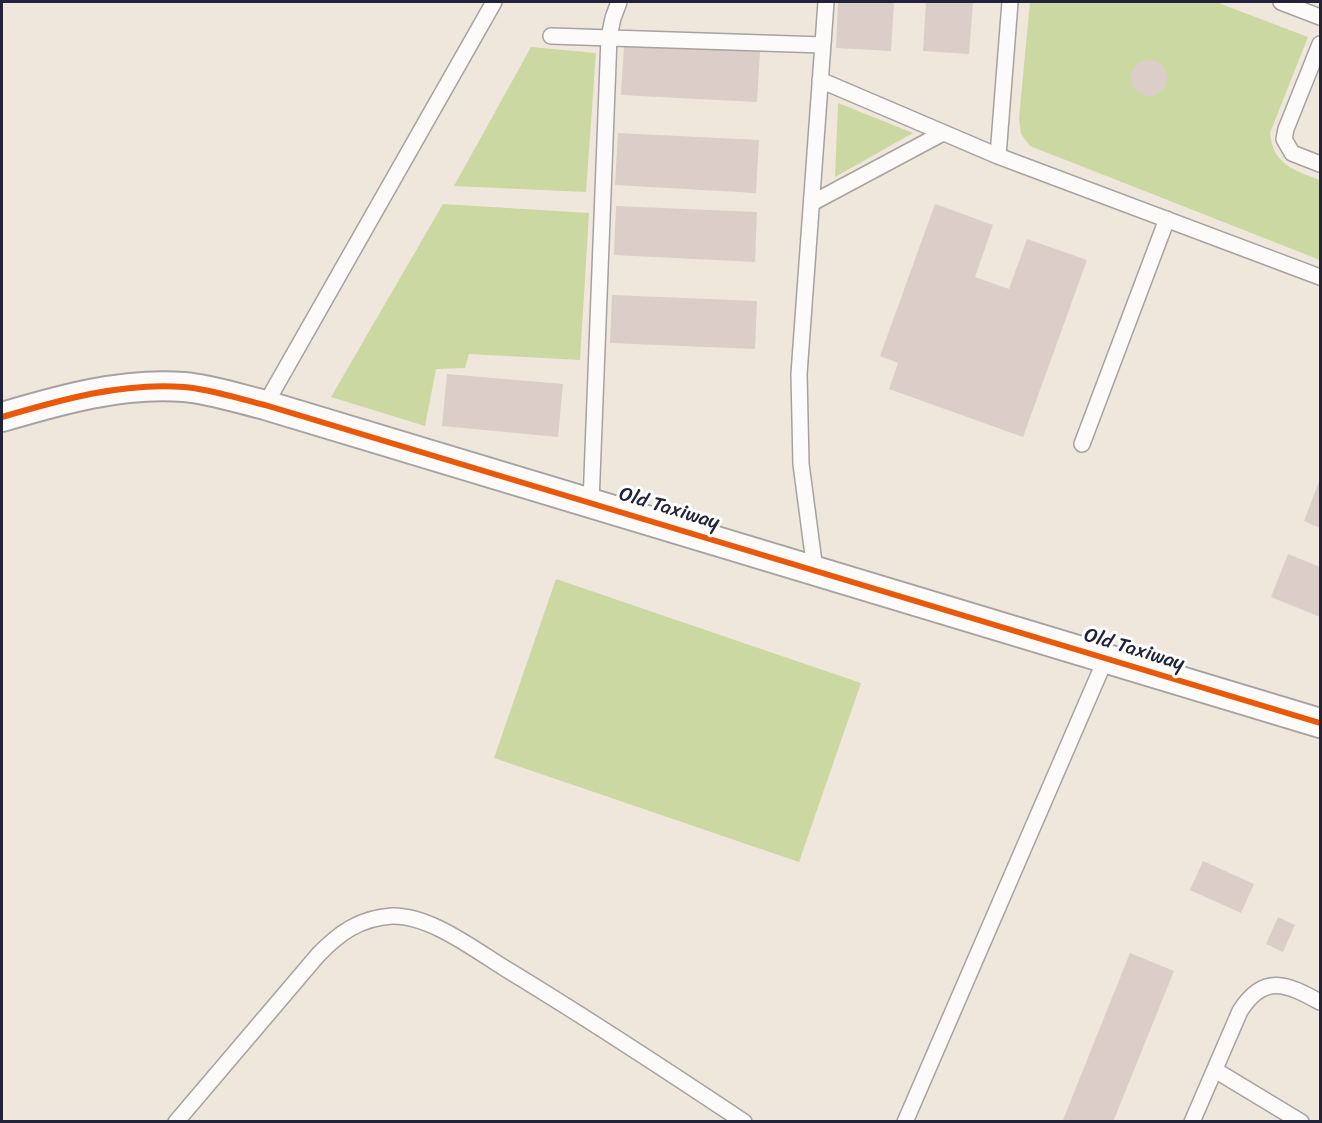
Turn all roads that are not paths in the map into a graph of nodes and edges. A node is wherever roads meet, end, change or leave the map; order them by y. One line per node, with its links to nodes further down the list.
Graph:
1 (494, 2): 18 (lane)
2 (619, 2): 8 (lane)
3 (826, 2): 10 (lane)
4 (1010, 2): 13 (lane)
5 (1281, 2): 6 (lane)
6 (1320, 16)
7 (551, 36): 8 (lane)
8 (609, 37): 10 (lane); 21 (lane)
9 (1320, 44): 14 (lane)
10 (823, 45): 11 (lane)
11 (820, 80): 12 (lane); 15 (lane)
12 (944, 133): 13 (lane); 15 (lane)
13 (998, 156): 16 (lane)
14 (1320, 164)
15 (812, 203): 22 (lane)
16 (1167, 219): 17 (lane); 20 (lane)
17 (1320, 277)
18 (265, 405): 19 (street, Old Taxiway); 21 (street, Old Taxiway)
19 (2, 417)
20 (1082, 444)
21 (591, 502): 22 (street, Old Taxiway)
22 (815, 570): 23 (street, Old Taxiway)
23 (1106, 658): 24 (street, Old Taxiway); 29 (lane)
24 (1320, 723)
25 (1320, 1002): 26 (lane)
26 (1215, 1070): 30 (lane); 31 (lane)
27 (176, 1122): 28 (lane)
28 (744, 1122)
29 (905, 1122)
30 (1192, 1122)
31 (1301, 1122)

